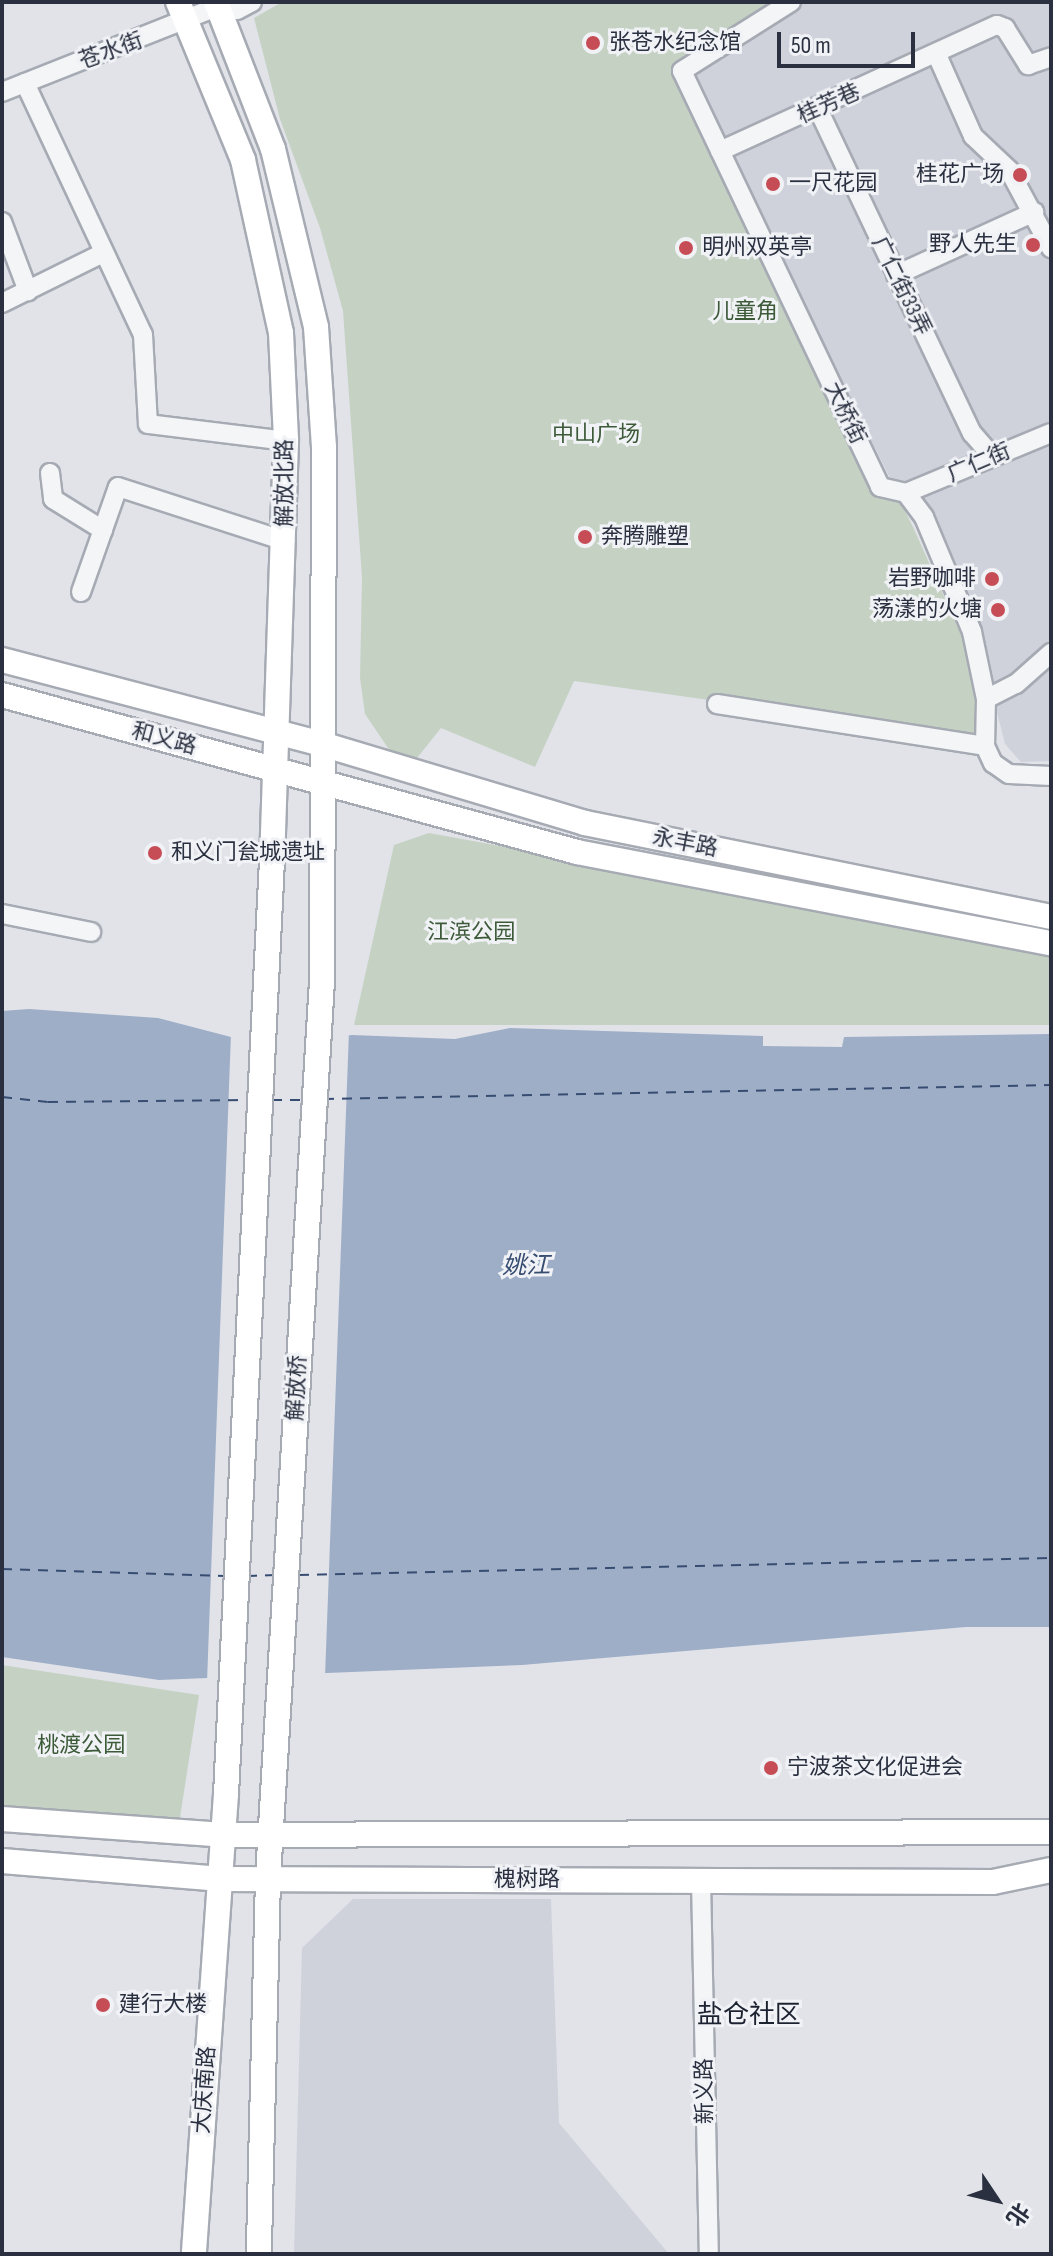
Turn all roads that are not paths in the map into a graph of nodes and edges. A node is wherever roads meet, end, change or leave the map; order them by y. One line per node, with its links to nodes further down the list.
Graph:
1 (252, 2): 3 (street, 苍水街)
2 (791, 2): 10 (street, 大桥街)
3 (221, 4): 4 (street, 苍水街); 32 (main road, 解放北路)
4 (183, 12): 7 (street, 苍水街); 19 (main road, 解放北路)
5 (937, 55): 6 (street, 桂芳巷); 9 (street, 桂芳巷); 11 (street)
6 (1051, 57)
7 (25, 83): 8 (street, 苍水街); 14 (street)
8 (2, 92)
9 (818, 109): 10 (street, 桂芳巷); 15 (street, 广仁街33弄)
10 (720, 151): 22 (street, 大桥街)
11 (1034, 212): 13 (street); 15 (street)
12 (2, 222): 16 (street)
13 (1051, 248)
14 (101, 254): 16 (street); 19 (street)
15 (896, 275): 20 (street, 广仁街33弄)
16 (28, 291): 17 (street)
17 (2, 303)
18 (1051, 433): 20 (street, 广仁街)
19 (286, 441): 24 (main road, 解放北路)
20 (993, 457): 22 (street, 广仁街)
21 (50, 473): 23 (street)
22 (906, 493): 29 (street, 大桥街)
23 (103, 530): 24 (street); 25 (street)
24 (285, 541): 31 (main road, 解放北路)
25 (81, 592)
26 (1051, 653): 29 (street)
27 (2, 660): 31 (main road, 和义路)
28 (2, 695): 34 (main road, 和义路)
29 (986, 699): 33 (street, 大桥街)
30 (717, 704): 33 (street)
31 (277, 732): 32 (main road, 和义路); 34 (main road, 解放北路)
32 (325, 745): 36 (main road, 解放北路); 38 (main road, 永丰路)
33 (985, 746): 35 (street)
34 (276, 771): 36 (main road, 和义路); 42 (main road, 解放北路)
35 (1051, 776)
36 (325, 785): 40 (main road, 永丰路); 41 (main road, 解放北路)
37 (2, 914): 39 (street)
38 (1051, 917)
39 (91, 932)
40 (1051, 943)
41 (322, 981): 45 (main road, 解放桥)
42 (226, 1792): 46 (main road, 大庆南路)
43 (2, 1819): 46 (main road, 槐树路)
44 (1051, 1832): 45 (main road, 槐树路)
45 (270, 1834): 46 (main road, 槐树路); 49 (main road, 解放桥)
46 (223, 1835): 50 (main road, 大庆南路)
47 (2, 1861): 50 (main road, 槐树路)
48 (1051, 1870): 51 (main road, 槐树路)
49 (268, 1878): 50 (main road, 槐树路); 51 (main road, 槐树路); 53 (main road)
50 (221, 1879): 52 (main road, 大庆南路)
51 (701, 1880): 54 (street, 新义路)
52 (194, 2254)
53 (259, 2254)
54 (709, 2254)

